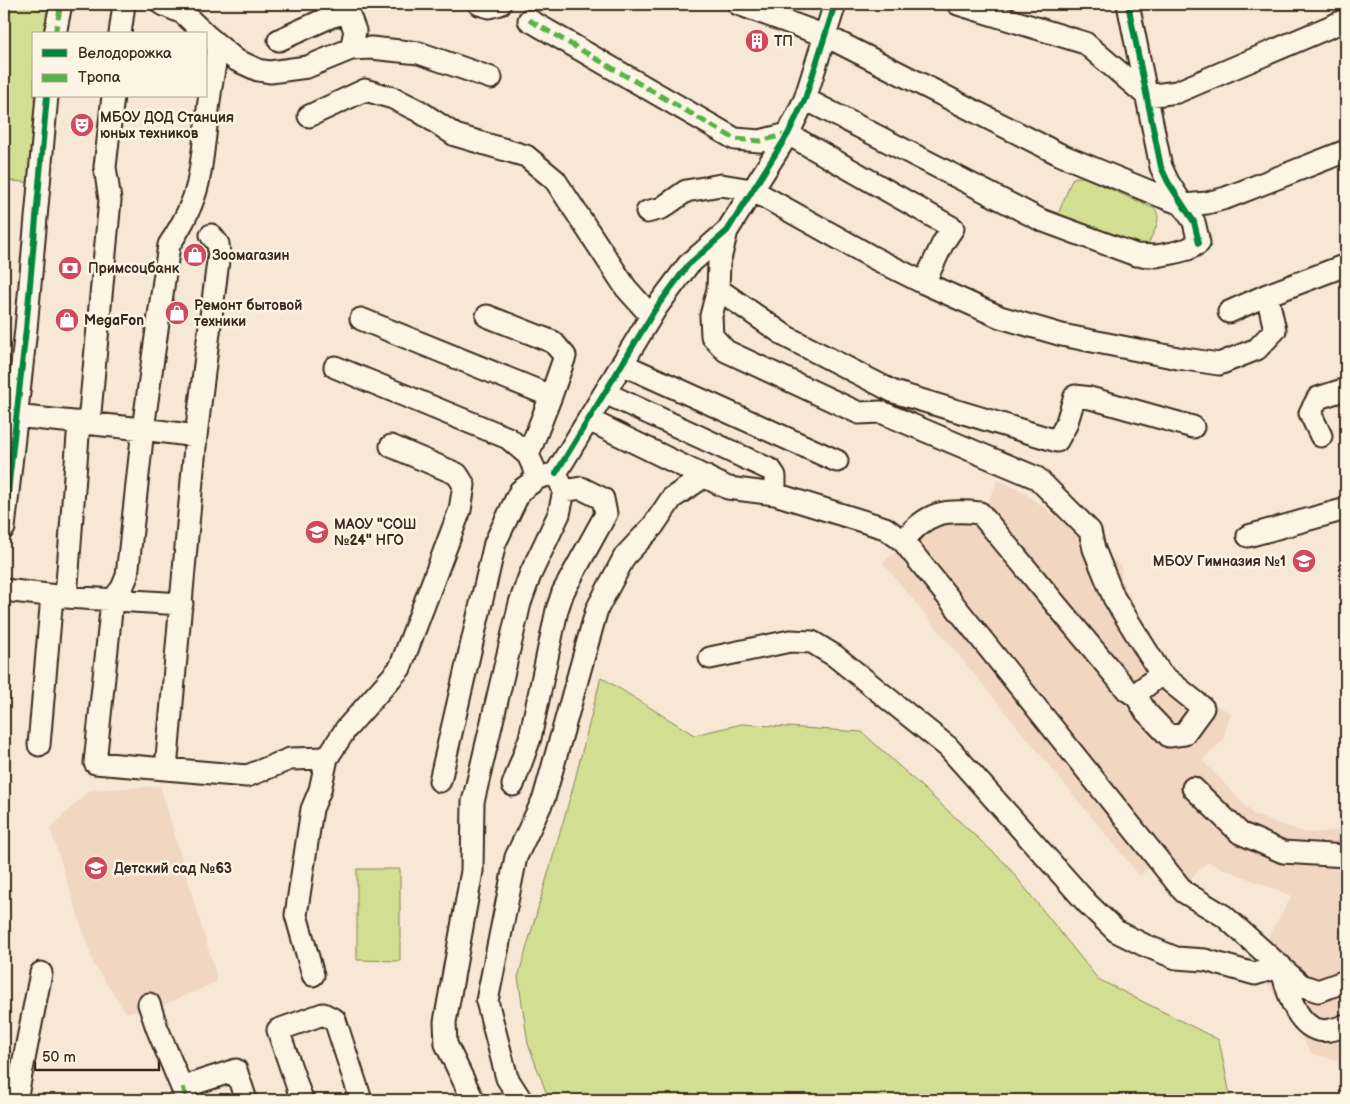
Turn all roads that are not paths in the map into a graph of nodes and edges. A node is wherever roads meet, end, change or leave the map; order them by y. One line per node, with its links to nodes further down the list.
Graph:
1 (61, 4): 12 (street)
2 (124, 4): 13 (street)
3 (162, 4): 14 (street)
4 (480, 4): 5 (street)
5 (500, 4)
6 (738, 4): 15 (street)
7 (835, 4): 15 (street)
8 (958, 4): 20 (street)
9 (1128, 4): 20 (street)
10 (529, 20): 25 (street)
11 (1346, 20): 20 (street)
12 (55, 32)
13 (120, 32)
14 (204, 32)
15 (826, 36): 23 (street); 28 (street)
16 (210, 38): 18 (street); 49 (street)
17 (279, 40): 18 (street)
18 (351, 49): 19 (street)
19 (491, 78)
20 (1147, 96): 28 (street)
21 (47, 98): 45 (street)
22 (113, 98): 47 (street)
23 (805, 100): 25 (street); 28 (street)
24 (308, 116): 38 (street)
25 (788, 134): 27 (street); 33 (street)
26 (1346, 151): 28 (street)
27 (752, 190): 29 (street); 30 (street); 33 (street)
28 (1184, 205)
29 (647, 212)
30 (727, 231): 34 (street); 38 (street)
31 (211, 235): 50 (street)
32 (1346, 265): 35 (street)
33 (924, 283): 35 (street)
34 (718, 289): 48 (street); 67 (street)
35 (1267, 294): 36 (street)
36 (1230, 312)
37 (487, 316): 44 (street)
38 (651, 316): 40 (street)
39 (361, 319): 44 (street)
40 (622, 364): 43 (street); 54 (street)
41 (335, 367): 53 (street)
42 (1346, 389): 51 (street)
43 (605, 393): 46 (street); 57 (street)
44 (552, 396): 53 (street)
45 (10, 416): 47 (street); 59 (street)
46 (589, 420): 55 (street); 56 (street)
47 (84, 423): 49 (street); 63 (street)
48 (1193, 427)
49 (144, 429): 50 (street); 64 (street)
50 (196, 436): 65 (street)
51 (1320, 436)
52 (391, 446): 70 (street)
53 (528, 455): 56 (street)
54 (837, 461)
55 (705, 476): 57 (street); 88 (street)
56 (552, 481): 72 (street); 73 (street); 87 (street)
57 (775, 494): 61 (street)
58 (1346, 509): 60 (street)
59 (4, 528)
60 (1248, 536)
61 (903, 541): 68 (street); 76 (street)
62 (4, 590): 63 (street)
63 (59, 597): 64 (street); 69 (street)
64 (112, 601): 65 (street); 71 (street)
65 (182, 604): 71 (street)
66 (710, 658): 76 (street)
67 (1161, 674): 68 (street); 68 (street)
68 (1137, 697)
69 (39, 746)
70 (327, 758): 71 (street); 78 (street)
71 (166, 769)
72 (440, 782)
73 (512, 785)
74 (1193, 788): 75 (street)
75 (1346, 856)
76 (1281, 966): 79 (street); 81 (street)
77 (41, 973): 83 (street)
78 (313, 974)
79 (1346, 981)
80 (149, 1004): 82 (street)
81 (1346, 1025)
82 (185, 1093): 84 (street)
83 (16, 1100)
84 (246, 1100)
85 (302, 1100): 86 (street)
86 (361, 1100)
87 (473, 1100)
88 (521, 1100)

